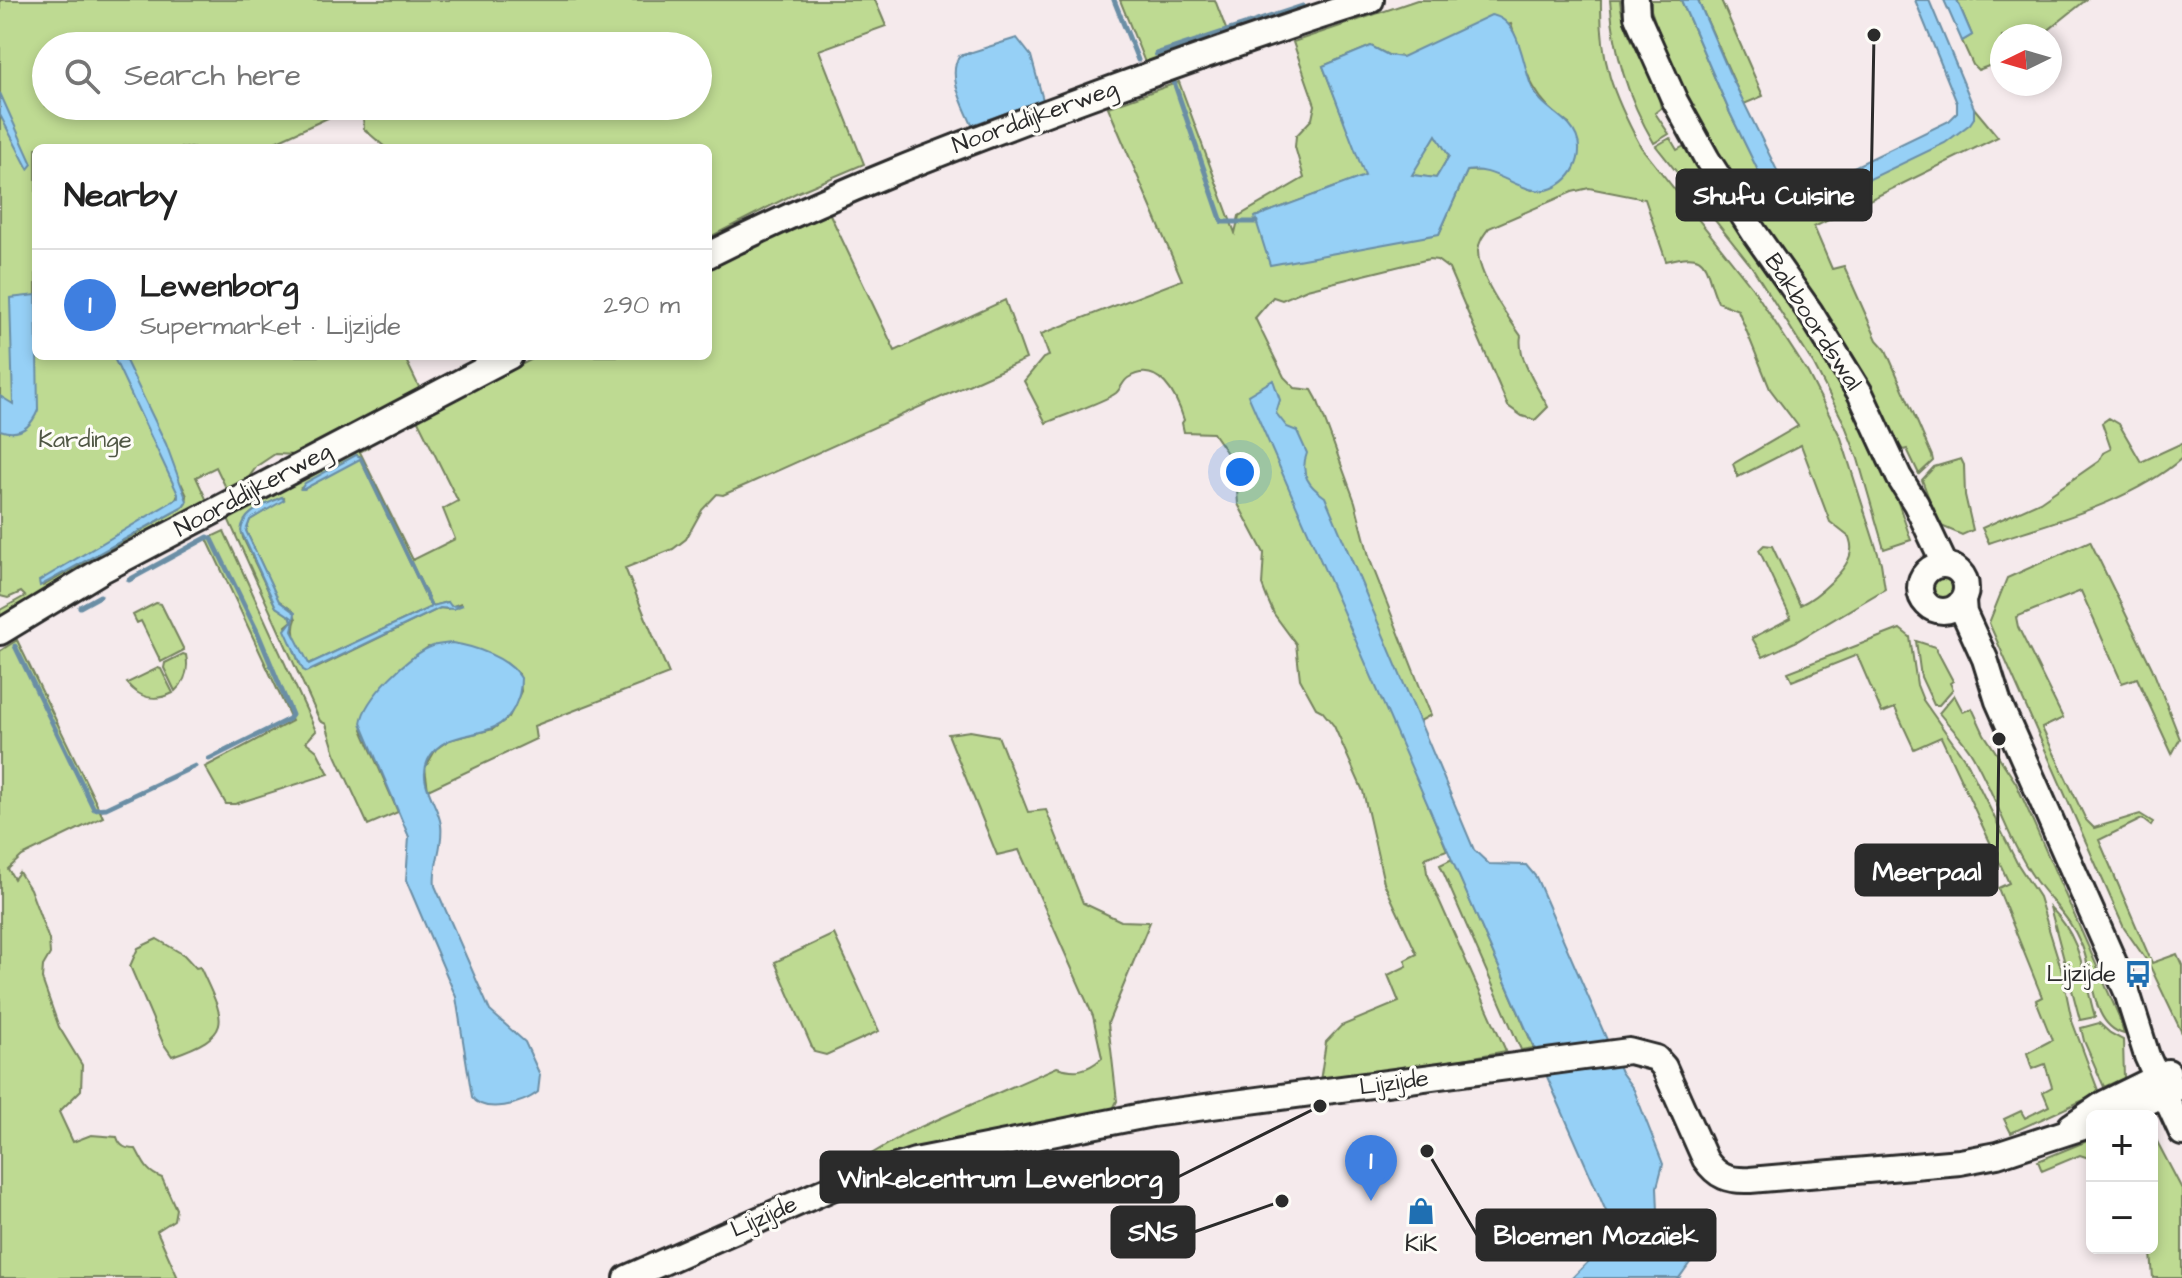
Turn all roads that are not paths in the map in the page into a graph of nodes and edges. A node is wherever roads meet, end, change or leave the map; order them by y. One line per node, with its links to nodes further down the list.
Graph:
1 (1371, 0): 3 (street, Noorddijkerweg)
2 (1636, 0): 5 (street, Bakboordswal)
3 (712, 253)
4 (502, 360): 7 (street, Noorddijkerweg)
5 (1935, 569): 6 (street); 6 (street)
6 (1952, 606): 8 (street)
7 (0, 632)
8 (2170, 1086): 9 (street); 11 (street, Lijzijde); 12 (street)
9 (2128, 1110)
10 (2086, 1126): 11 (street, Lijzijde)
11 (2063, 1132): 13 (street, Lijzijde)
12 (2182, 1133)
13 (627, 1278)

